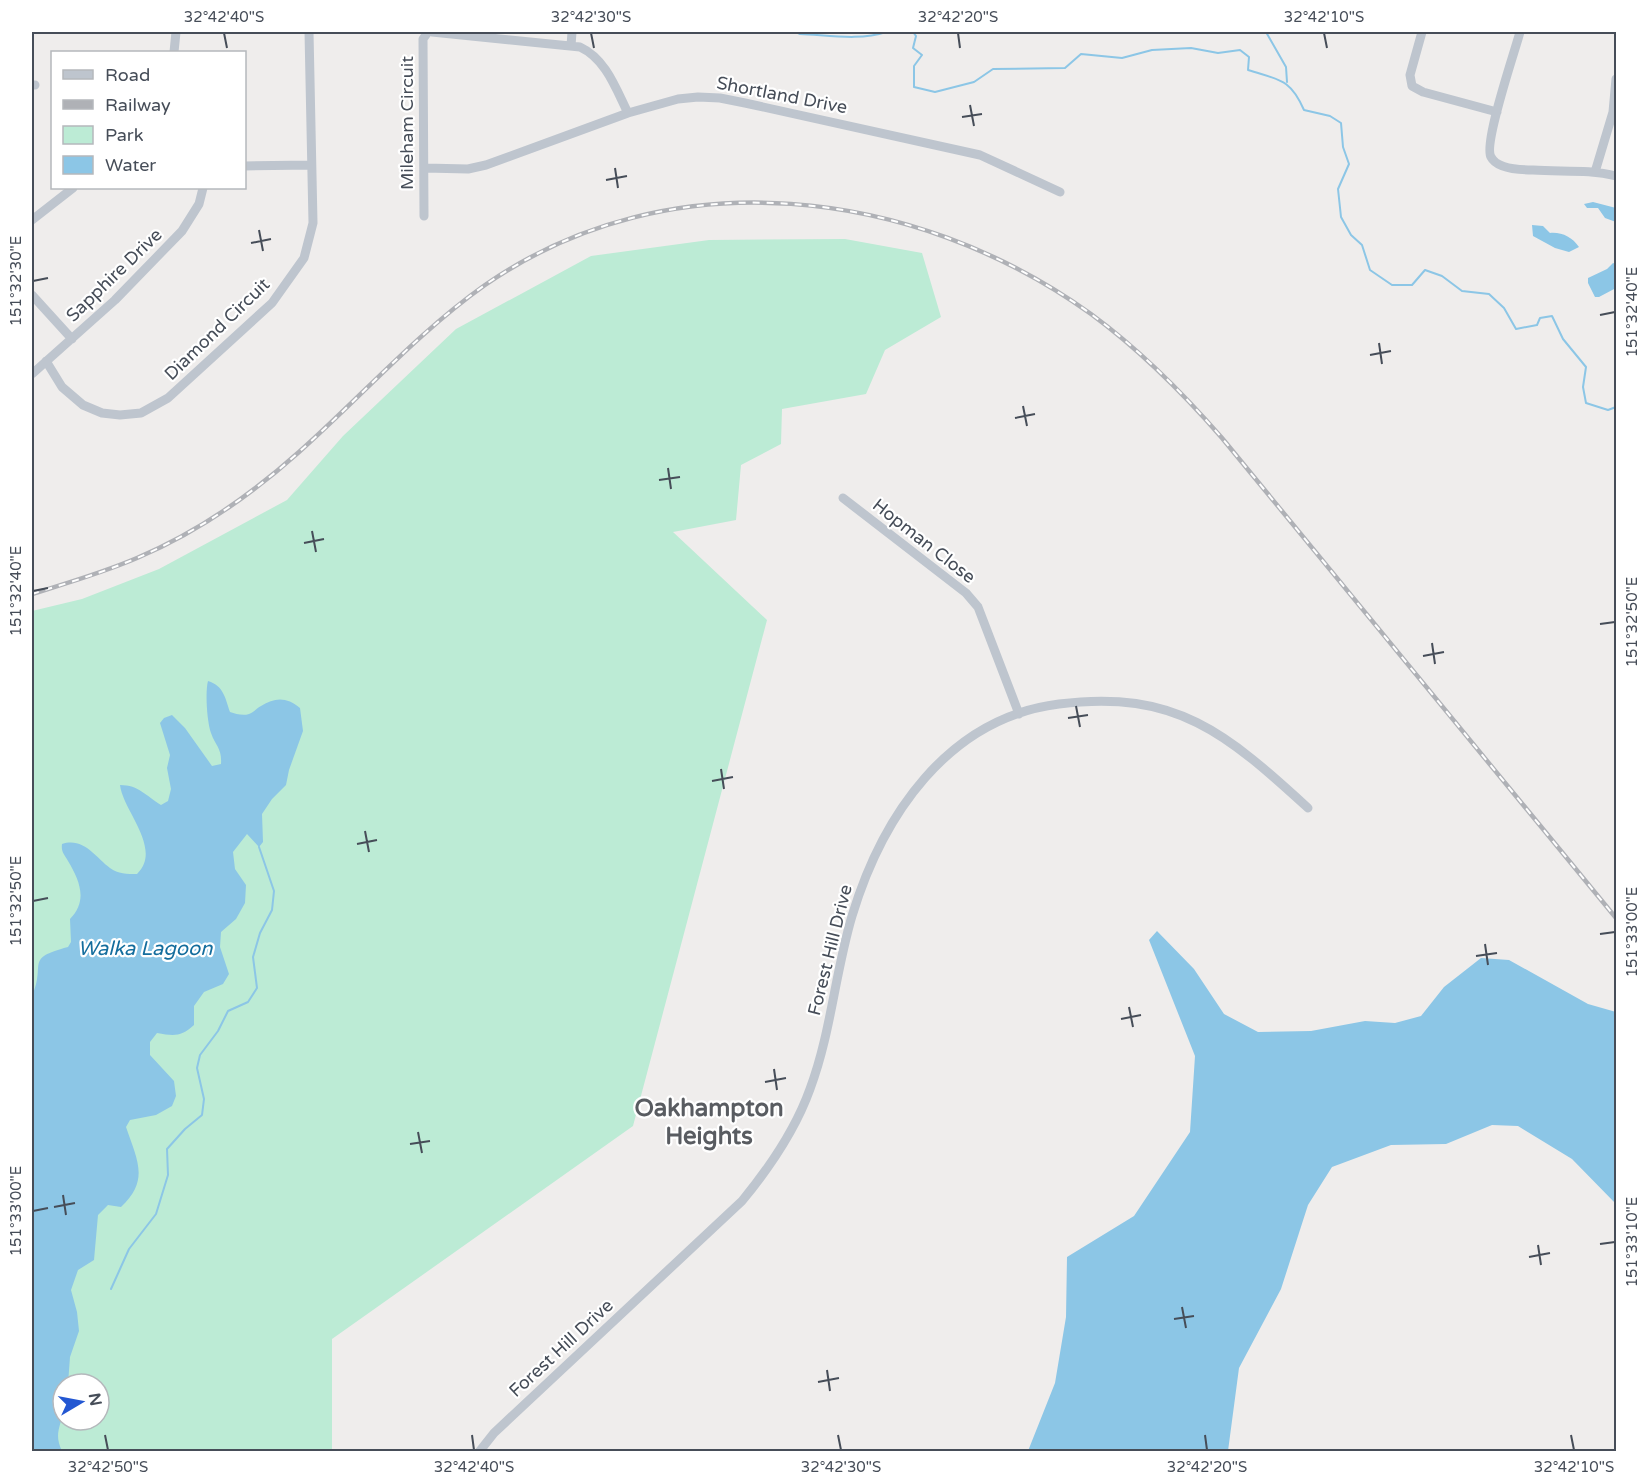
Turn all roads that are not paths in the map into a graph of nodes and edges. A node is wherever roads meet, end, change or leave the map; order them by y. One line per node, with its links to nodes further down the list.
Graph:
1 (176, 32): 8 (street)
2 (309, 32): 12 (street, Diamond Circuit)
3 (430, 32): 7 (street, Mileham Circuit); 14 (street, Mileham Circuit)
4 (572, 32): 7 (street)
5 (1422, 32): 10 (street)
6 (1520, 32): 10 (street)
7 (571, 46): 11 (street, Mileham Circuit)
8 (174, 51)
9 (1617, 79): 15 (street)
10 (1497, 112): 15 (street)
11 (628, 113): 14 (street, Shortland Drive); 19 (street, Shortland Drive)
12 (311, 165): 13 (street); 24 (street, Diamond Circuit)
13 (246, 166)
14 (425, 168): 20 (street, Mileham Circuit)
15 (1594, 172): 16 (street)
16 (1617, 176)
17 (72, 189): 21 (street)
18 (203, 189): 23 (street, Sapphire Drive)
19 (1060, 192)
20 (424, 216)
21 (32, 220)
22 (32, 295): 23 (street)
23 (72, 339): 24 (street, Sapphire Drive)
24 (46, 361): 25 (street, Sapphire Drive)
25 (32, 374)
26 (843, 498): 27 (street, Hopman Close)
27 (1019, 714): 28 (street, Forest Hill Drive); 29 (street, Forest Hill Drive)
28 (1308, 808)
29 (479, 1452)

